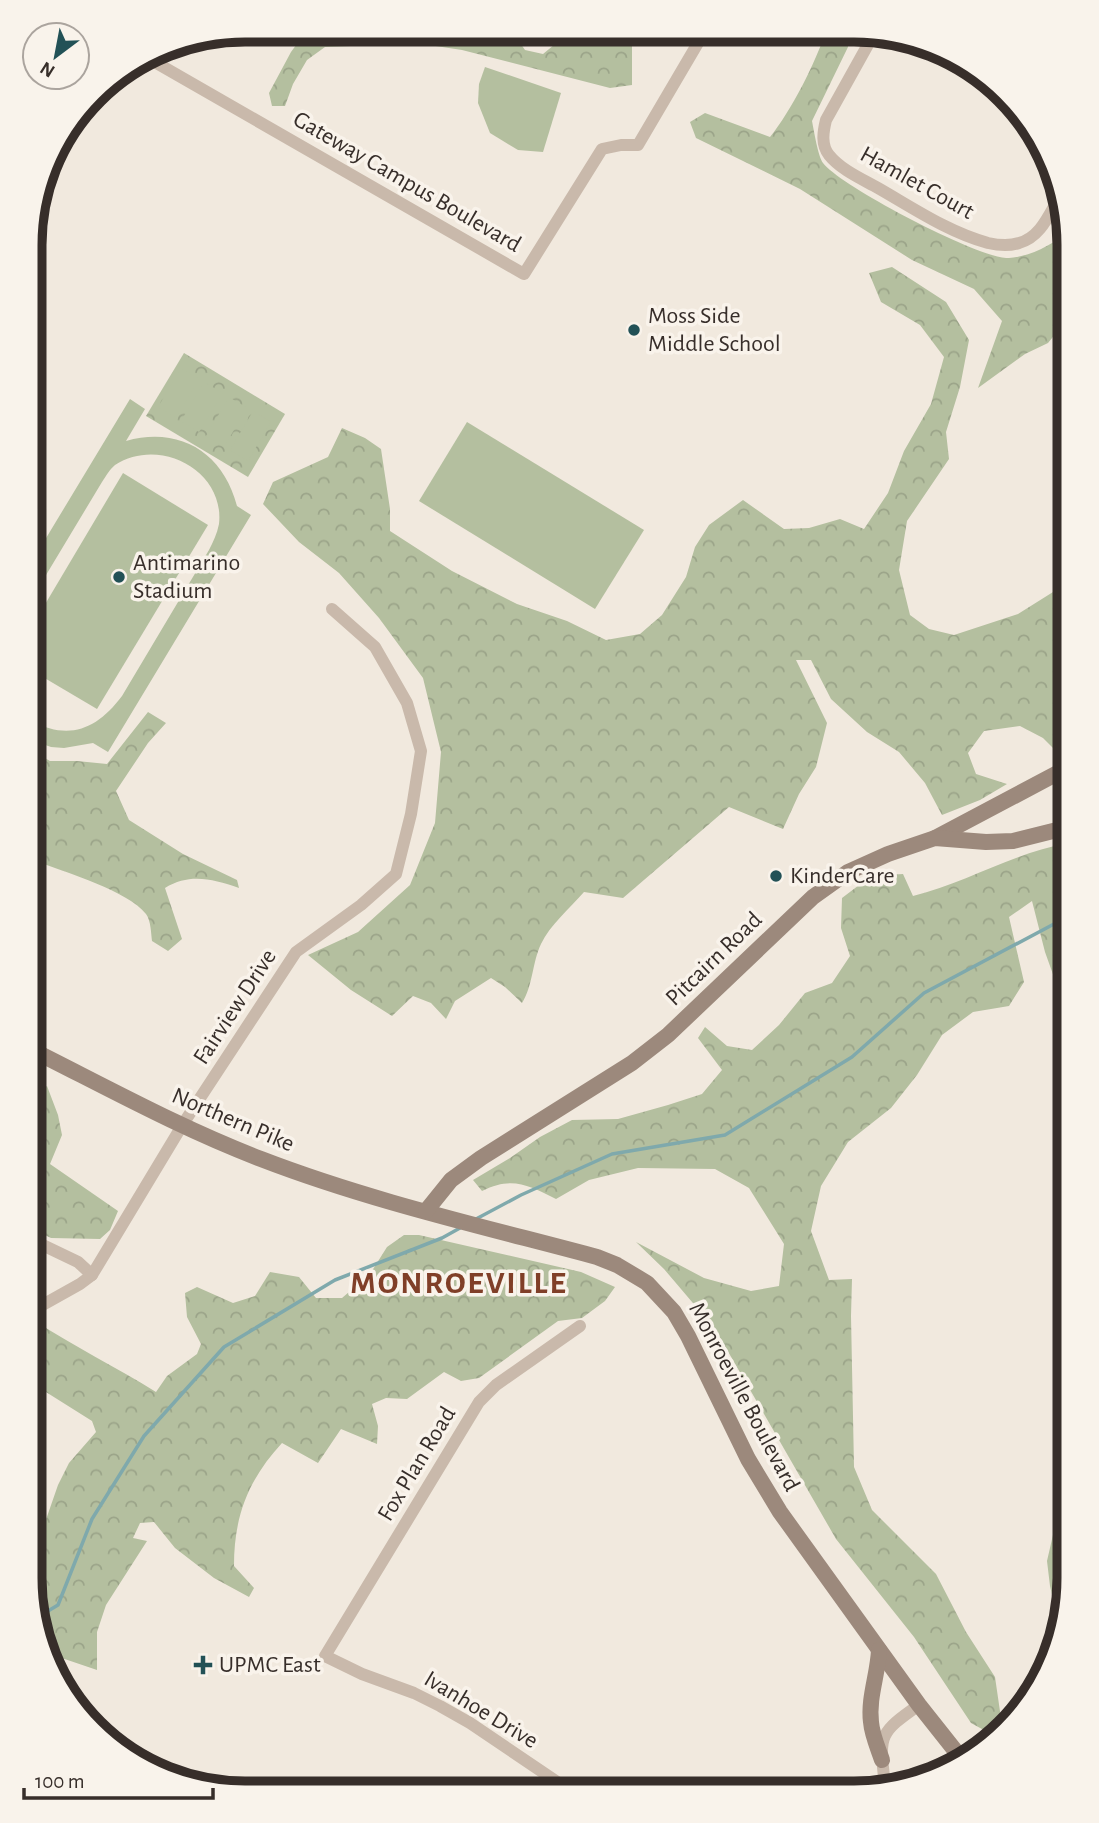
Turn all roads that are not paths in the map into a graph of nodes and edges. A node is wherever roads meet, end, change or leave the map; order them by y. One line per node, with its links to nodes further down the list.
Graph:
1 (699, 42): 3 (street, Gateway Campus Boulevard)
2 (869, 43): 4 (street, Hamlet Court)
3 (156, 63)
4 (1053, 207)
5 (332, 609): 10 (street, Fairview Drive)
6 (1057, 773): 8 (main road)
7 (1057, 830): 8 (main road, Pitcairn Road)
8 (934, 838): 11 (main road, Pitcairn Road)
9 (42, 1055): 10 (main road, Northern Pike)
10 (183, 1124): 11 (main road, Northern Pike); 13 (street, Fairview Drive)
11 (426, 1211): 16 (main road, Monroeville Boulevard)
12 (42, 1245): 13 (street)
13 (92, 1275): 14 (street)
14 (42, 1305)
15 (580, 1326): 17 (street, Fox Plan Road)
16 (880, 1650): 18 (main road, Monroeville Boulevard); 20 (main road)
17 (325, 1657): 22 (street, Ivanhoe Drive)
18 (919, 1705): 19 (main road, Monroeville Boulevard); 20 (street)
19 (957, 1753)
20 (882, 1760): 21 (street)
21 (884, 1778)
22 (555, 1781)

